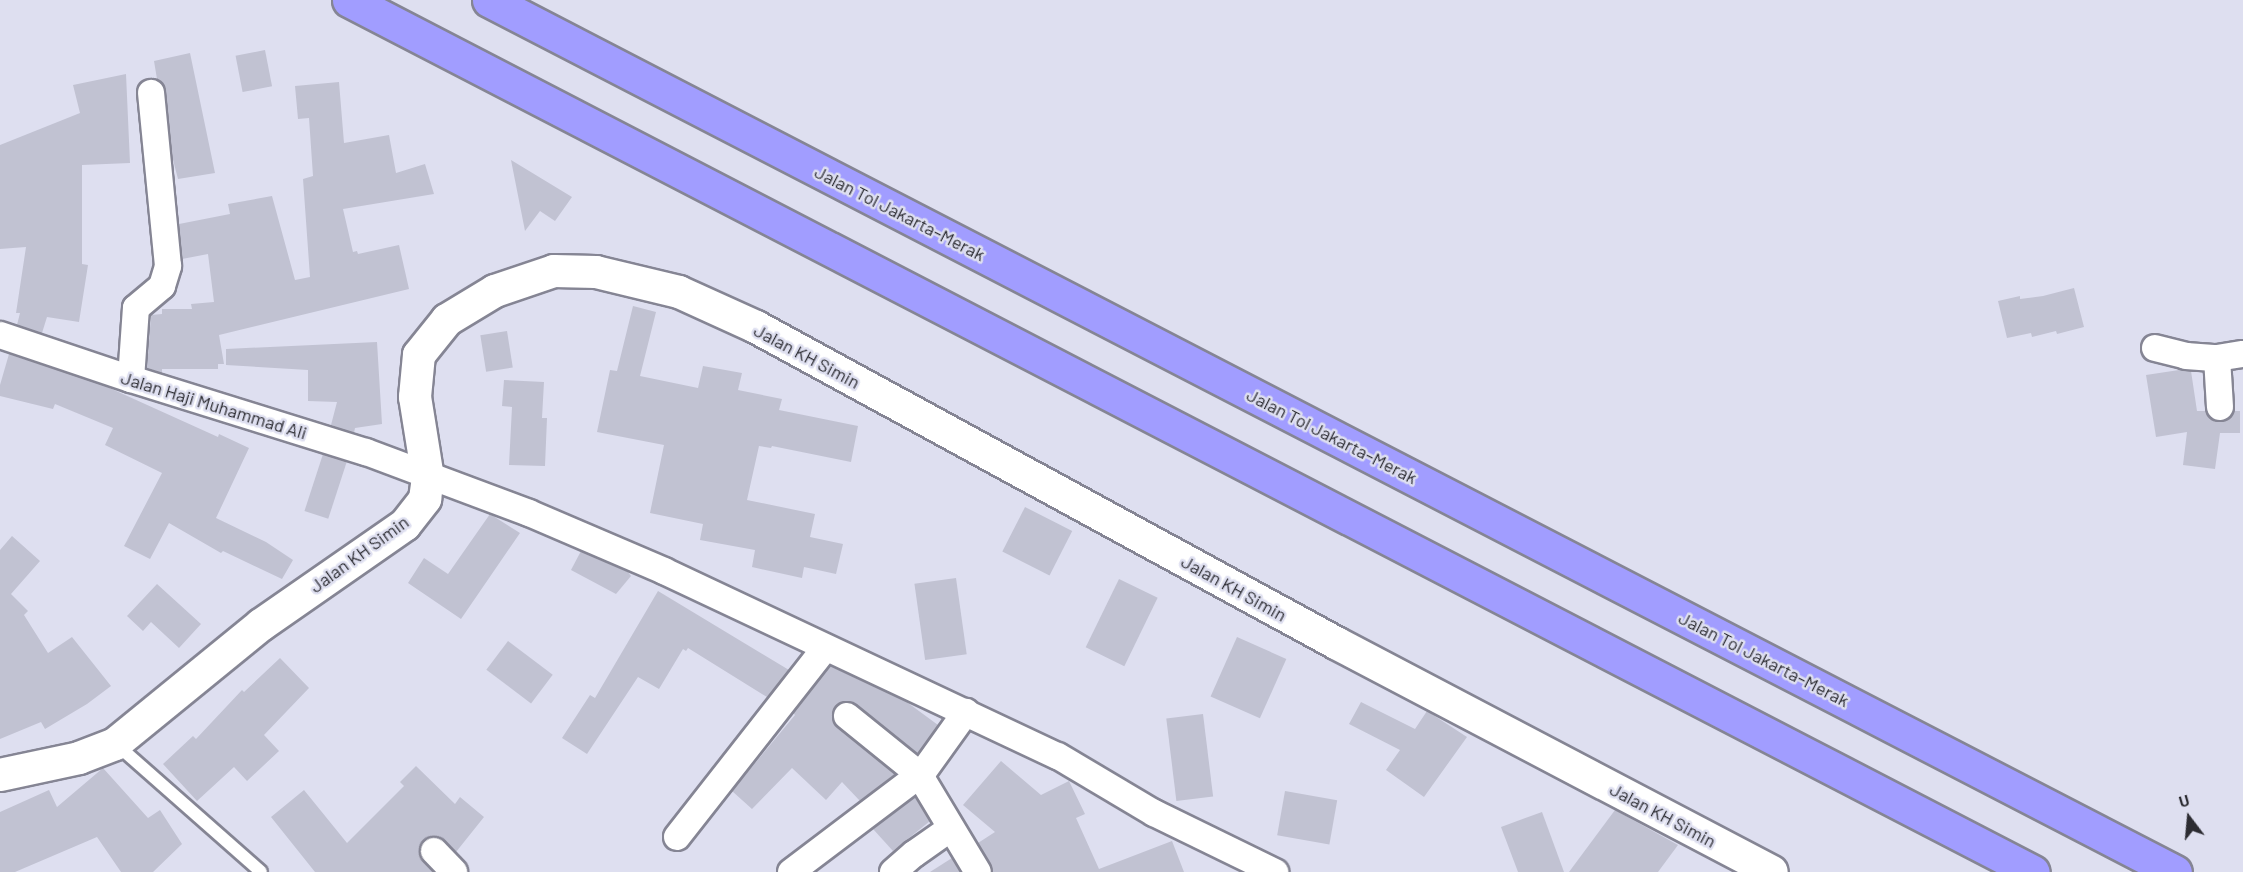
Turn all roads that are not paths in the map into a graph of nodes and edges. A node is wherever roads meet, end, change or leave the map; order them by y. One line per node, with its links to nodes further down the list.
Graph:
1 (349, 0): 27 (highway)
2 (489, 0): 28 (highway, Jalan Tol Jakarta–Merak)
3 (152, 93): 8 (street)
4 (0, 334): 8 (street, Jalan Haji Muhammad Ali)
5 (2155, 348): 7 (street)
6 (2243, 354): 7 (street)
7 (2217, 358): 9 (street)
8 (131, 379): 10 (street, Jalan Haji Muhammad Ali)
9 (2220, 407)
10 (428, 478): 11 (street, Jalan Haji Muhammad Ali); 14 (street, Jalan KH Simin); 26 (street, Jalan KH Simin)
11 (825, 648): 12 (street, Jalan Haji Muhammad Ali); 18 (street)
12 (966, 712): 15 (street); 25 (street, Jalan Haji Muhammad Ali)
13 (847, 716): 15 (street)
14 (115, 744): 16 (street, Jalan KH Simin); 20 (lane)
15 (919, 774): 17 (street); 22 (street)
16 (0, 775)
17 (951, 828): 23 (street); 24 (street)
18 (677, 837)
19 (434, 851): 21 (street)
20 (261, 872)
21 (454, 872)
22 (790, 872)
23 (893, 872)
24 (978, 872)
25 (1275, 872)
26 (1772, 872)
27 (2033, 872)
28 (2175, 872)

